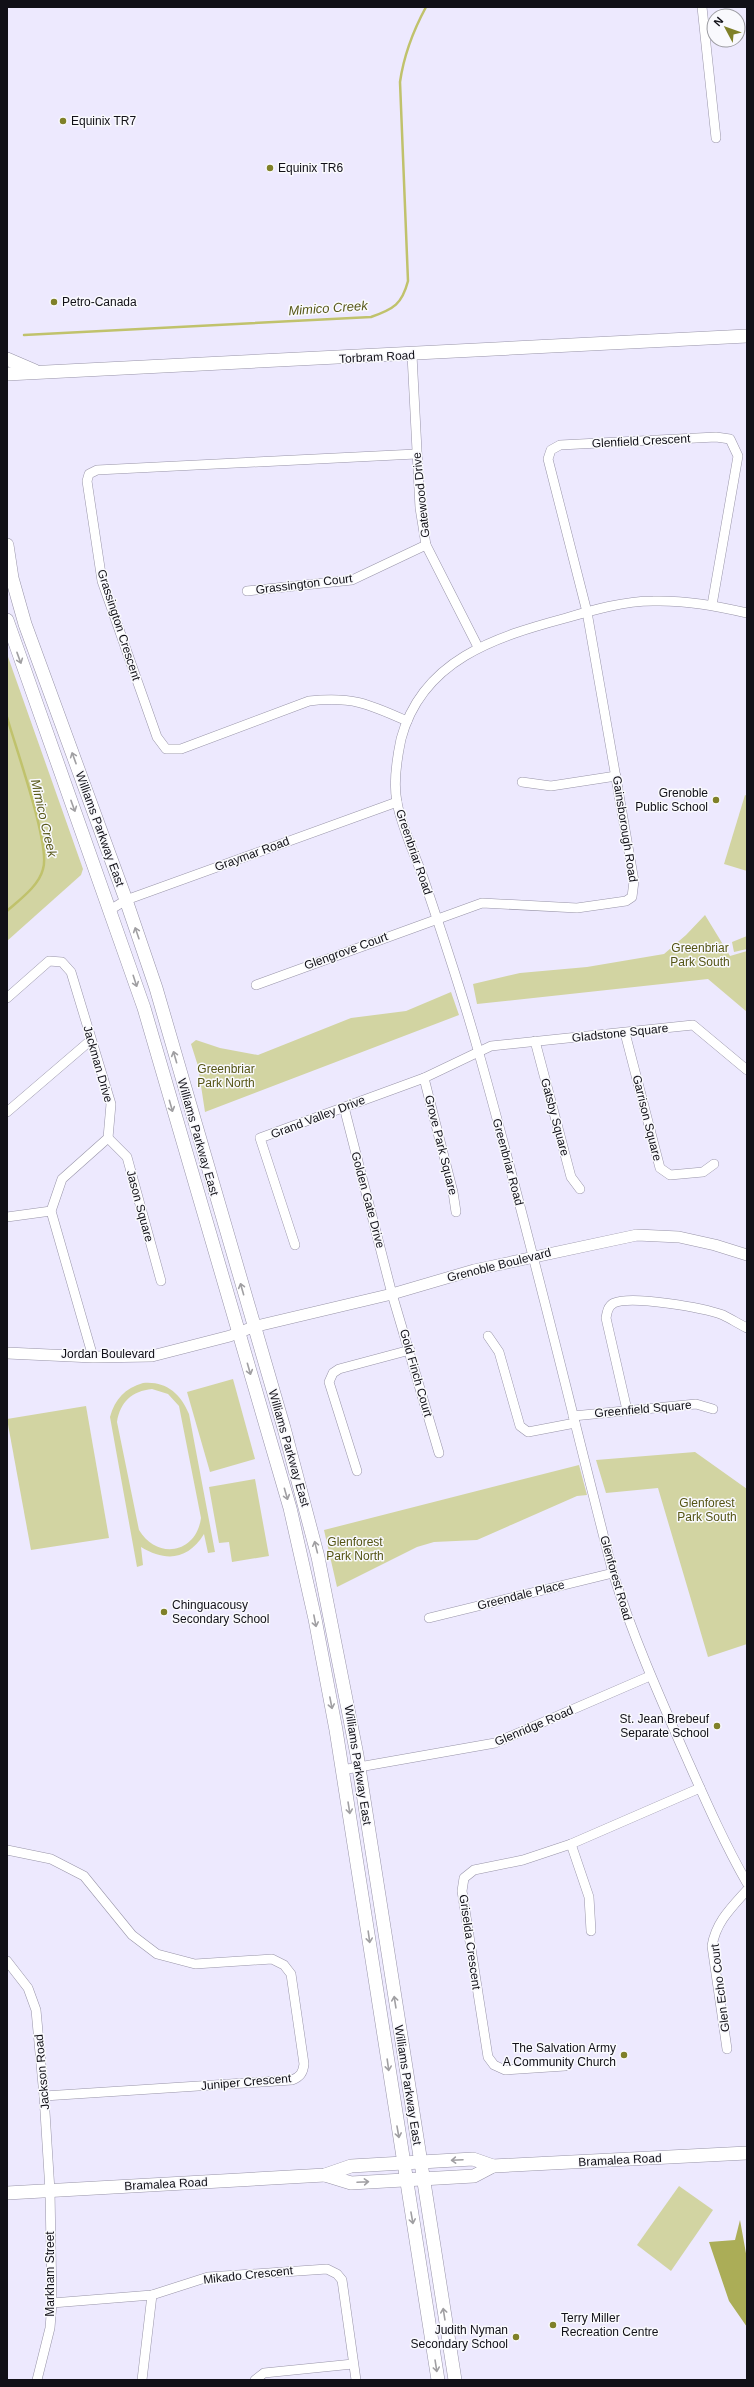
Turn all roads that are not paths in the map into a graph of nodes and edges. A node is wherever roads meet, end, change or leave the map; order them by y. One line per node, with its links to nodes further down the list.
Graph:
1 (702, 7): 2 (street)
2 (716, 138)
3 (747, 336): 4 (main road, Torbram Road)
4 (412, 355): 6 (main road, Torbram Road); 8 (street, Gatewood Drive)
5 (7, 359): 6 (main road)
6 (38, 373): 7 (main road, Torbram Road)
7 (7, 374)
8 (416, 454): 10 (street, Gatewood Drive); 17 (street, Grassington Crescent)
9 (7, 545): 21 (main road, Williams Parkway East, one-way to 9)
10 (426, 545): 11 (street, Grassington Court); 16 (street, Gatewood Drive)
11 (247, 591)
12 (712, 605): 13 (street, Greenbriar Road); 13 (street, Glenfield Crescent); 14 (street, Greenbriar Road)
13 (587, 612): 16 (street, Greenbriar Road); 18 (street, Gainsborough Road)
14 (747, 613)
15 (7, 620): 22 (main road, Williams Parkway East, one-way to 22)
16 (478, 647): 17 (street, Greenbriar Road)
17 (407, 720): 20 (street, Greenbriar Road)
18 (616, 776): 19 (street); 23 (street, Gainsborough Road)
19 (522, 782)
20 (397, 802): 21 (street, Graymar Road); 23 (street, Greenbriar Road)
21 (126, 900): 22 (street, Graymar Road); 45 (main road, Williams Parkway East, one-way to 21)
22 (110, 910): 47 (main road, Williams Parkway East, one-way to 47)
23 (437, 918): 24 (street, Glengrove Court); 29 (street, Greenbriar Road)
24 (256, 985)
25 (7, 998): 27 (street, Jackman Drive)
26 (625, 1033): 28 (street, Gladstone Square); 30 (street, Gladstone Square); 35 (street, Garrison Square)
27 (91, 1040): 33 (street); 34 (street, Jackman Drive)
28 (535, 1041): 29 (street, Gladstone Square); 36 (street, Gatsby Square)
29 (479, 1052): 31 (street, Grand Valley Drive); 42 (street, Greenbriar Road)
30 (747, 1070)
31 (424, 1078): 32 (street, Grand Valley Drive); 38 (street, Grove Park Square)
32 (344, 1106): 40 (street, Grand Valley Drive); 44 (street, Golden Gate Drive)
33 (7, 1112)
34 (108, 1138): 37 (street); 43 (street, Jason Square)
35 (714, 1164)
36 (580, 1189)
37 (51, 1211): 39 (street); 51 (street)
38 (456, 1212)
39 (7, 1217)
40 (295, 1245)
41 (747, 1255): 42 (street, Grenoble Boulevard)
42 (532, 1256): 44 (street, Grenoble Boulevard); 54 (street, Glenforest Road)
43 (161, 1281)
44 (392, 1294): 45 (street, Grenoble Boulevard); 49 (street, Gold Finch Court)
45 (253, 1327): 47 (street, Jordan Boulevard); 60 (main road, Williams Parkway East, one-way to 45)
46 (747, 1328): 53 (street)
47 (238, 1332): 51 (street, Jordan Boulevard); 61 (main road, Williams Parkway East, one-way to 61)
48 (488, 1336): 54 (street, Greenfield Square)
49 (410, 1350): 55 (street, Gold Finch Court); 56 (street)
50 (7, 1353): 51 (street, Jordan Boulevard)
51 (93, 1357)
52 (713, 1408): 53 (street, Greenfield Square)
53 (627, 1410): 54 (street, Greenfield Square)
54 (574, 1419): 57 (street, Glenforest Road)
55 (439, 1453)
56 (357, 1471)
57 (613, 1572): 58 (street, Greendale Place); 59 (street, Glenforest Road)
58 (429, 1618)
59 (650, 1676): 60 (street, Glenridge Road); 62 (street, Glenforest Road)
60 (359, 1767): 61 (street, Glenridge Road); 73 (main road, Williams Parkway East, one-way to 60)
61 (342, 1770): 74 (main road, Williams Parkway East, one-way to 74)
62 (700, 1788): 63 (street, Griselda Crescent); 65 (street, Glenforest Road)
63 (571, 1844): 67 (street); 70 (street, Griselda Crescent)
64 (7, 1850): 71 (street, Juniper Crescent)
65 (747, 1883)
66 (747, 1890): 69 (street, Glen Echo Court)
67 (591, 1931)
68 (7, 1961): 71 (street, Jackson Road)
69 (727, 2049)
70 (565, 2066)
71 (44, 2096): 79 (street, Jackson Road)
72 (747, 2153): 75 (main road, Bramalea Road)
73 (420, 2162): 74 (main road, Bramalea Road); 75 (main road, Bramalea Road, one-way to 73); 77 (main road, Williams Parkway East)
74 (403, 2163): 76 (main road, Bramalea Road); 78 (main road, Williams Parkway East)
75 (492, 2166): 77 (main road, Bramalea Road)
76 (325, 2175): 78 (main road, Bramalea Road, one-way to 78); 79 (main road, Bramalea Road)
77 (423, 2178): 78 (main road, Bramalea Road); 89 (main road, Williams Parkway East, one-way to 77)
78 (406, 2180): 88 (main road, Williams Parkway East, one-way to 88)
79 (50, 2191): 80 (main road, Bramalea Road); 82 (street, Markham Street)
80 (7, 2194)
81 (152, 2296): 82 (street, Mikado Crescent); 83 (street, Mikado Crescent); 85 (street)
82 (52, 2304): 84 (street, Markham Street)
83 (353, 2364): 86 (street); 87 (street, Mikado Crescent)
84 (37, 2380)
85 (142, 2380)
86 (255, 2380)
87 (356, 2380)
88 (438, 2380)
89 (455, 2380)

